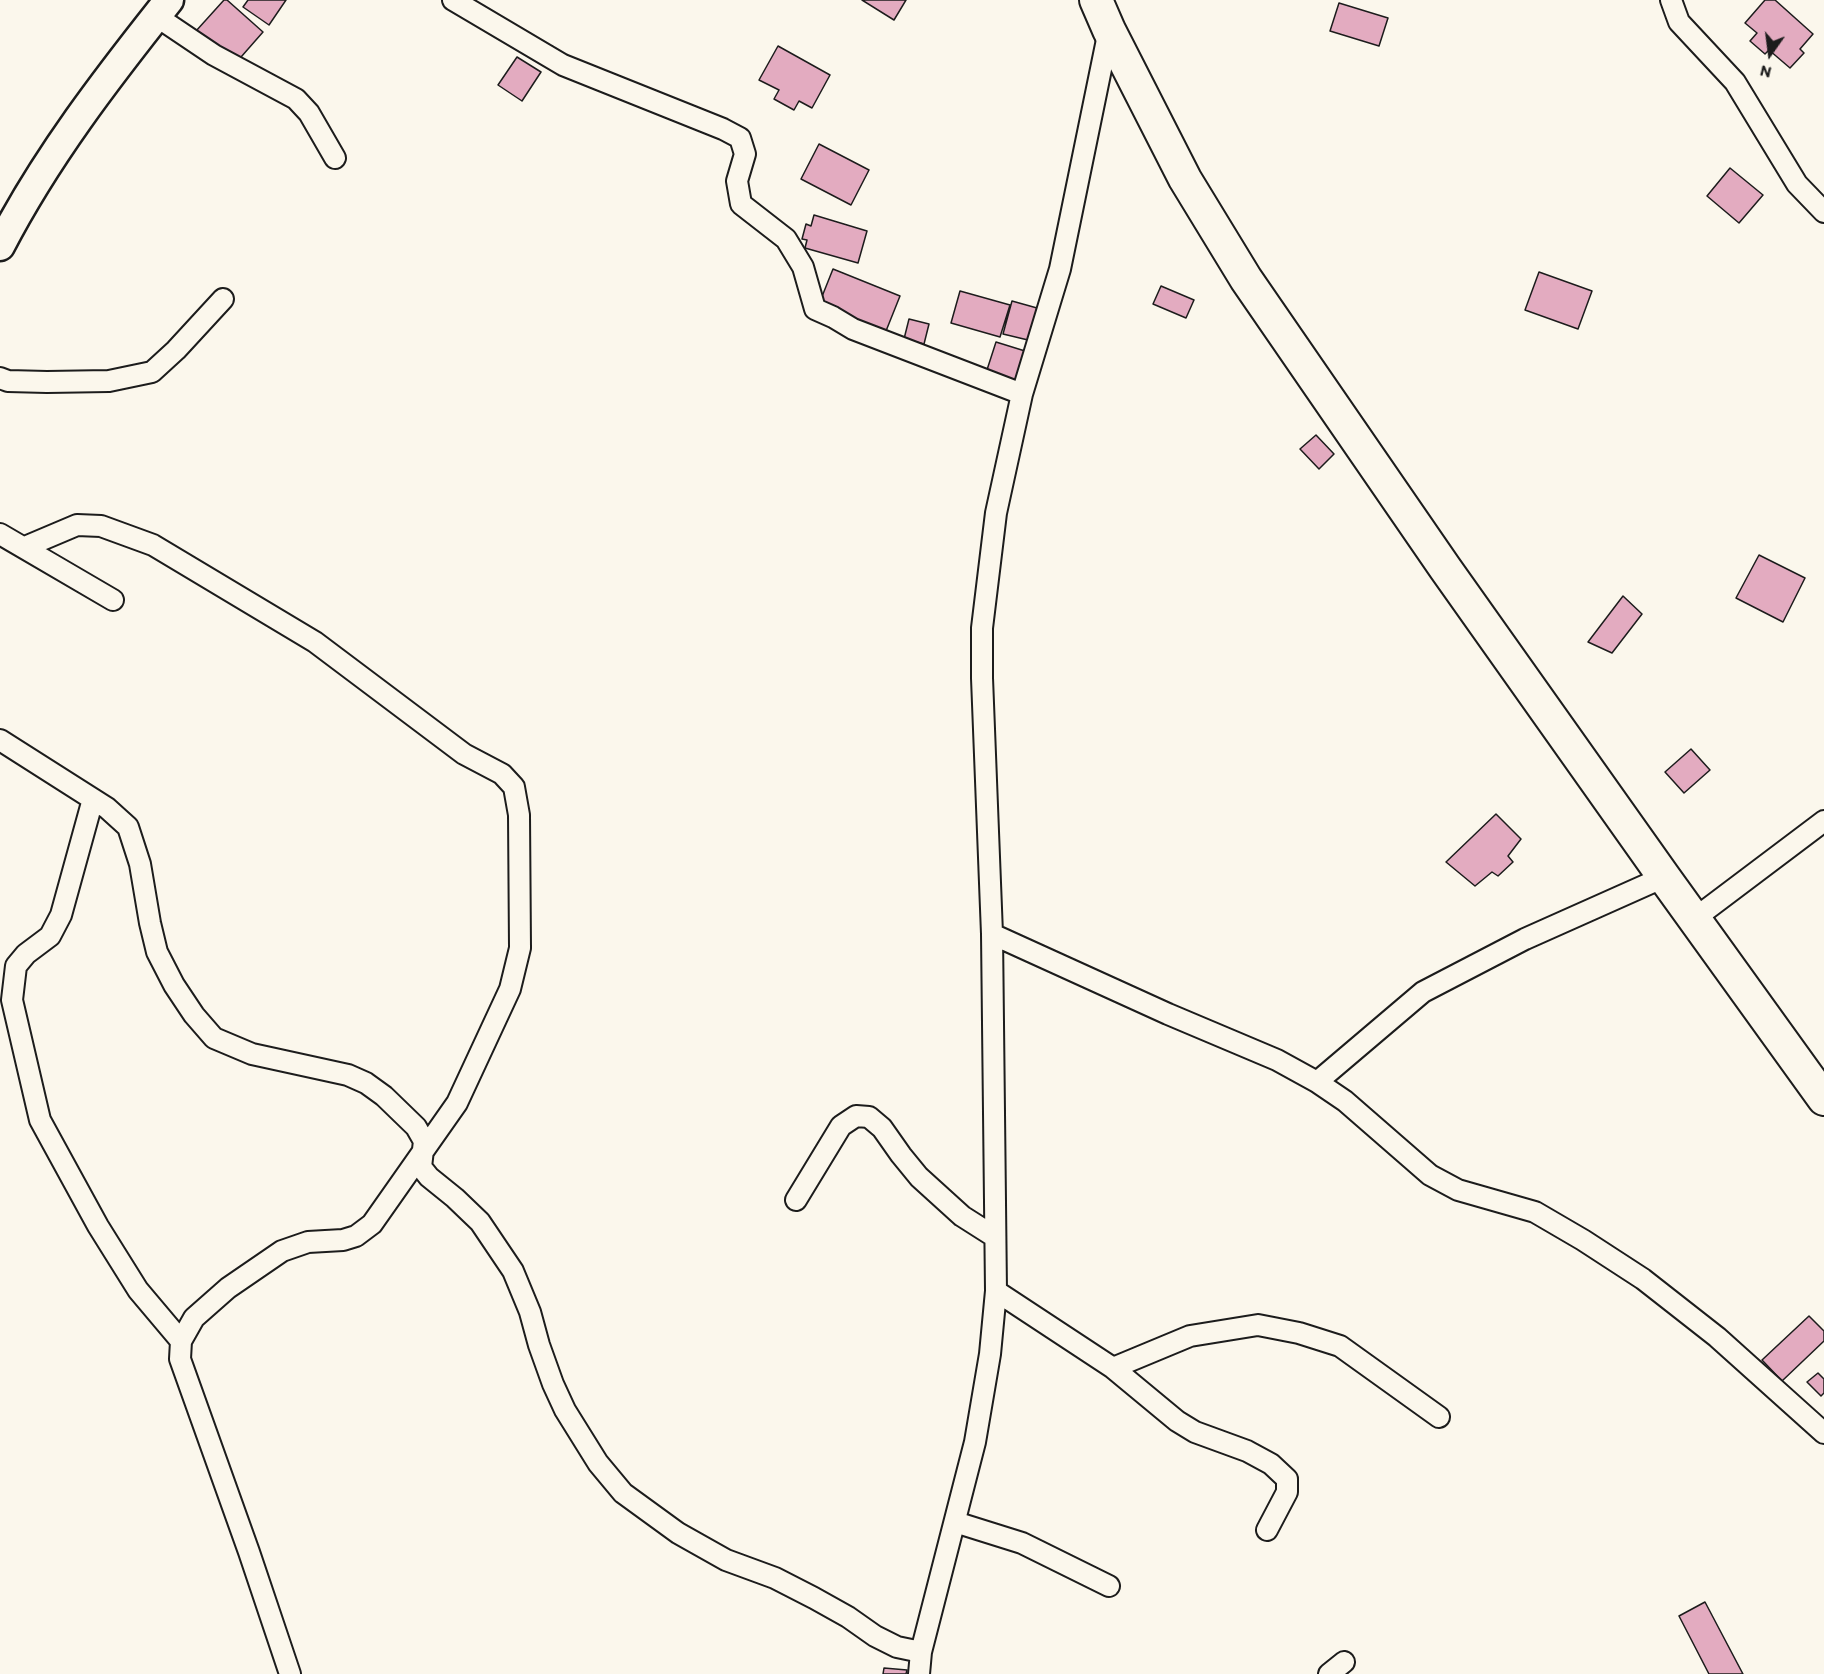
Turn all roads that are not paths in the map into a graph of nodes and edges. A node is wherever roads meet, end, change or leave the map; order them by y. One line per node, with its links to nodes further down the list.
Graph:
1 (453, 0): 11 (street)
2 (1096, 0): 5 (main road)
3 (1671, 0): 7 (street)
4 (163, 8): 6 (street); 8 (street)
5 (1109, 30): 11 (street); 18 (main road)
6 (335, 158)
7 (1824, 212)
8 (0, 246)
9 (223, 299): 10 (street)
10 (0, 378)
11 (1022, 394): 20 (street)
12 (0, 534): 13 (street)
13 (25, 547): 14 (street); 23 (street)
14 (113, 600)
15 (0, 740): 16 (street)
16 (93, 799): 23 (street); 27 (street)
17 (1824, 821): 19 (street)
18 (1664, 878): 19 (main road); 21 (street)
19 (1694, 919): 22 (main road)
20 (992, 934): 21 (street); 25 (street)
21 (1317, 1082): 30 (street)
22 (1824, 1099)
23 (422, 1156): 27 (street); 34 (street)
24 (796, 1200): 25 (street)
25 (996, 1237): 26 (street)
26 (996, 1291): 28 (street); 31 (street)
27 (181, 1341): 35 (street)
28 (1113, 1368): 29 (street); 32 (street)
29 (1439, 1417)
30 (1824, 1433)
31 (955, 1522): 33 (street); 34 (street)
32 (1267, 1530)
33 (1109, 1586)
34 (921, 1652): 36 (street)
35 (290, 1674)
36 (919, 1674)

